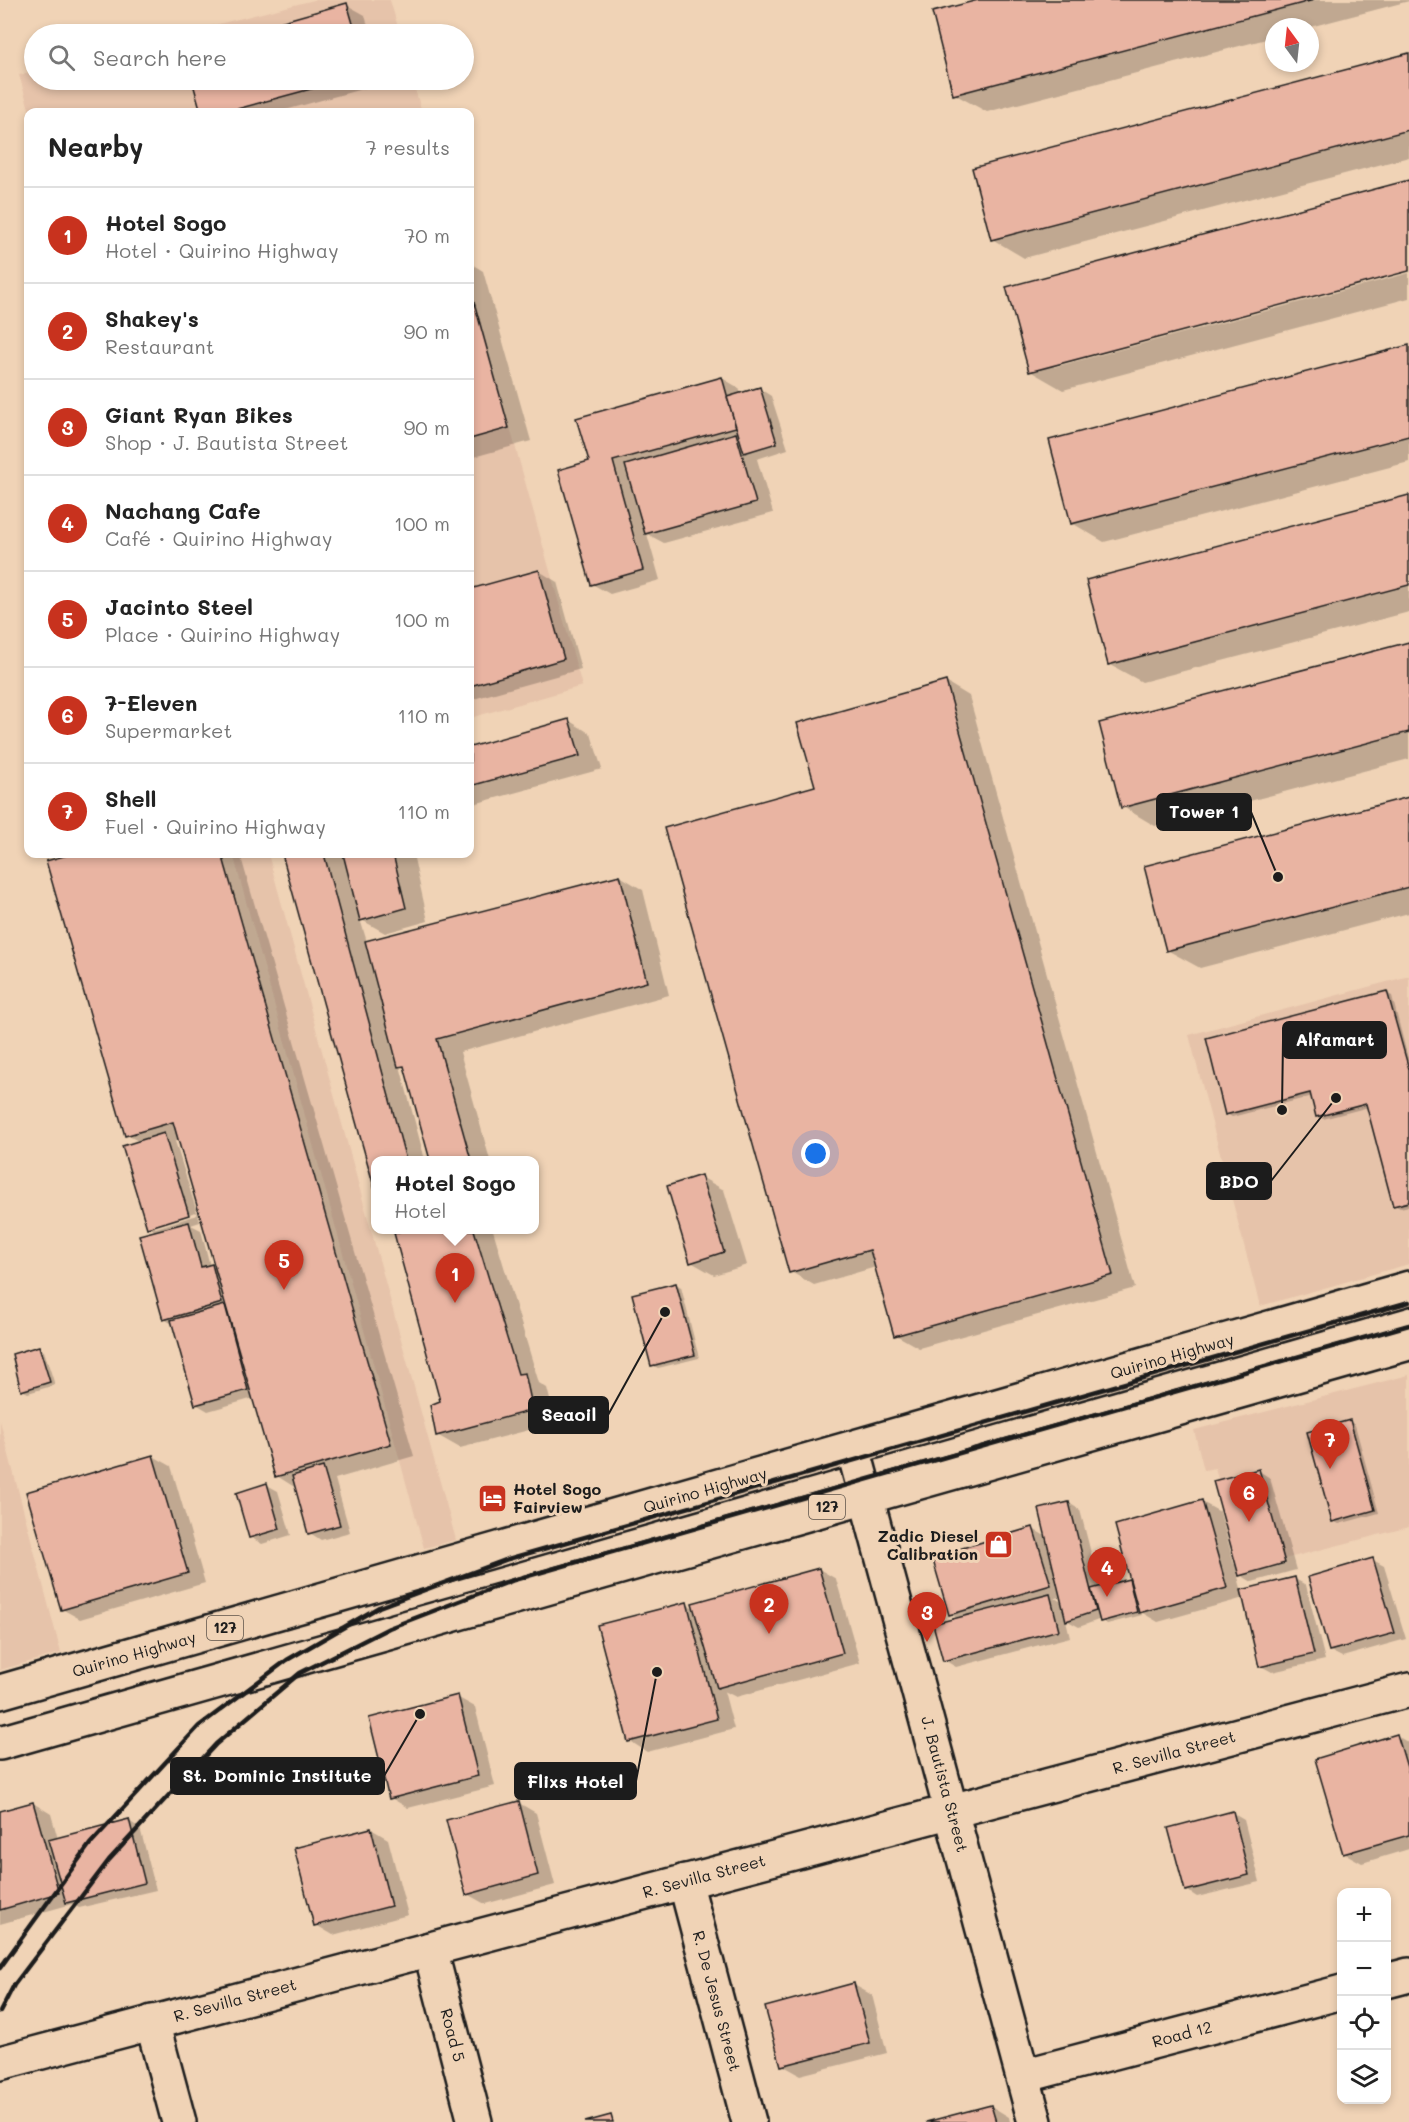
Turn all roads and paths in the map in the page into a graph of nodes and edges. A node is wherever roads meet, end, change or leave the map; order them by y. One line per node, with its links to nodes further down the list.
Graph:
1 (1409, 1288): 3 (street, Quirino Highway / 127)
2 (1409, 1343): 4 (street, 127)
3 (853, 1448): 4 (street, J. Bautista Street); 6 (street, Quirino Highway / 127)
4 (867, 1496): 7 (street, 127); 8 (street, J. Bautista Street)
5 (1409, 1690): 8 (street, R. Sevilla Street)
6 (0, 1692)
7 (0, 1743)
8 (952, 1810): 9 (street, R. Sevilla Street); 16 (street, J. Bautista Street)
9 (685, 1881): 10 (street, R. Sevilla Street); 19 (street, R. De Jesus Street)
10 (430, 1949): 14 (street, R. Sevilla Street); 18 (street, Road 5)
11 (1409, 1975): 12 (street)
12 (1391, 1980)
13 (1337, 1993): 16 (street, Road 12)
14 (153, 2022): 15 (street, R. Sevilla Street); 17 (street)
15 (0, 2063)
16 (1023, 2076): 20 (street, J. Bautista Street)
17 (179, 2122)
18 (476, 2122)
19 (749, 2122)
20 (1035, 2122)

